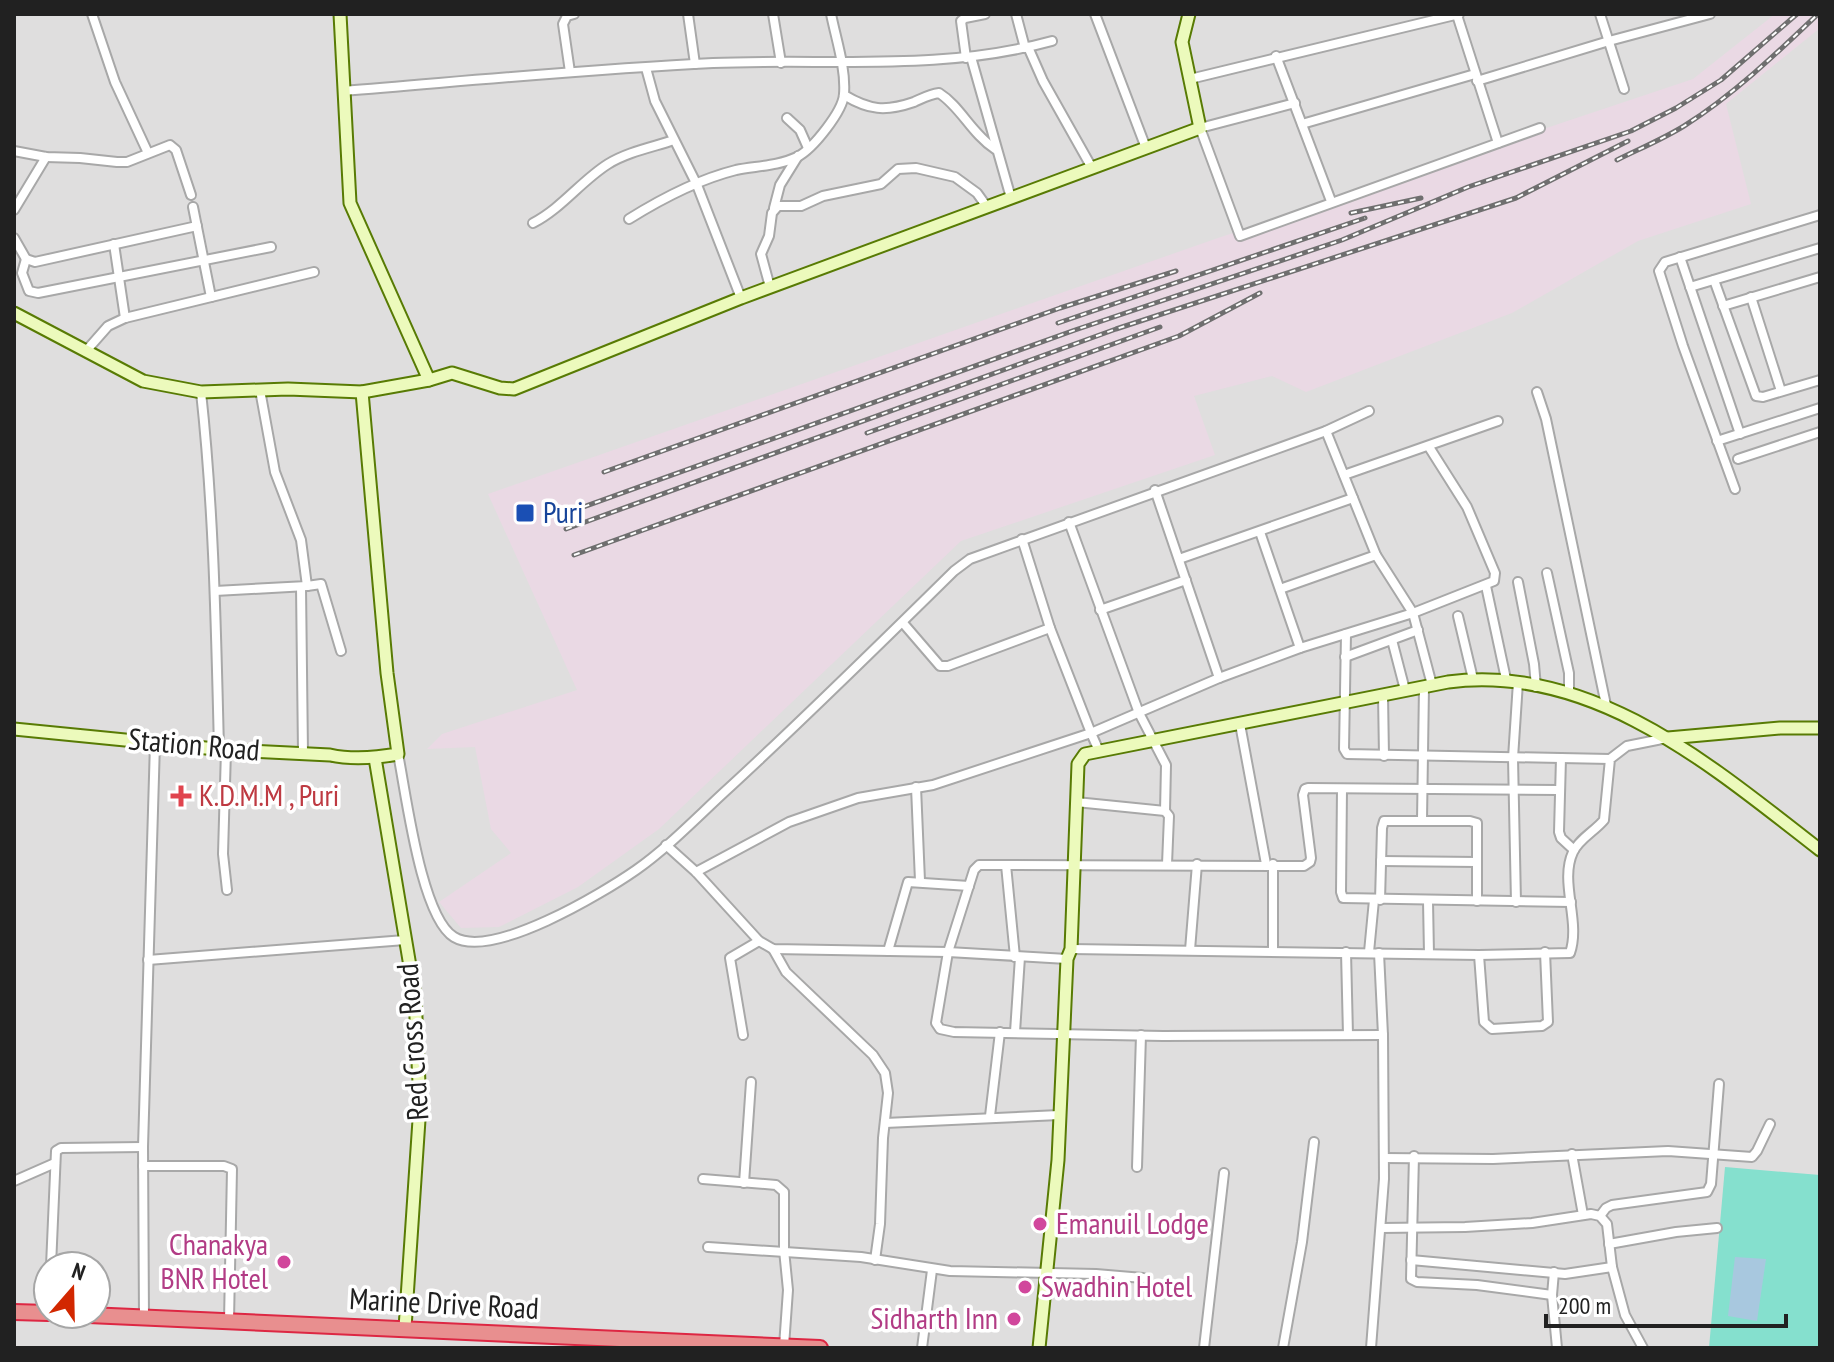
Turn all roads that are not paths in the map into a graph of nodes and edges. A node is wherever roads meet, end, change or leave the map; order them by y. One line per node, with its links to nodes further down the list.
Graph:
1 (92, 14): 40 (street)
2 (340, 14): 27 (main road)
3 (574, 14): 23 (street)
4 (688, 14): 21 (street)
5 (773, 14): 20 (street)
6 (831, 14): 19 (street)
7 (985, 14): 18 (street)
8 (1016, 14): 16 (street)
9 (1095, 14): 37 (street)
10 (1189, 14): 25 (main road)
11 (1458, 14): 17 (street); 24 (street)
12 (1600, 14): 15 (street)
13 (1710, 14): 15 (street)
14 (1052, 41): 16 (street)
15 (1609, 41): 24 (street); 26 (street)
16 (1027, 48): 18 (street); 43 (street)
17 (1276, 56): 25 (street); 29 (street)
18 (968, 57): 19 (street); 38 (street)
19 (841, 61): 20 (street); 28 (street)
20 (781, 63): 21 (street)
21 (695, 64): 22 (street)
22 (646, 68): 23 (street); 34 (street)
23 (570, 72): 27 (street)
24 (1476, 78): 31 (street); 35 (street)
25 (1190, 79): 32 (main road)
26 (1624, 89)
27 (343, 91): 76 (main road)
28 (844, 95): 36 (street); 38 (street)
29 (1295, 103): 31 (street); 32 (street)
30 (787, 118): 36 (street)
31 (1302, 124): 47 (street)
32 (1200, 128): 37 (main road); 47 (street)
33 (1540, 128): 35 (street)
34 (674, 140): 44 (street); 54 (street)
35 (1498, 143): 47 (street)
36 (808, 148): 41 (street)
37 (1146, 148): 43 (main road)
38 (995, 149): 46 (street)
39 (14, 151): 42 (street)
40 (148, 153): 42 (street); 45 (street)
41 (798, 156): 44 (street); 50 (street)
42 (46, 157): 51 (street)
43 (1092, 168): 46 (main road)
44 (697, 185): 53 (street); 71 (street)
45 (191, 195)
46 (1011, 198): 49 (main road)
47 (1331, 201)
48 (193, 207): 55 (street)
49 (987, 207): 50 (street); 67 (main road)
50 (774, 208): 67 (street)
51 (14, 210)
52 (1820, 215): 60 (street)
53 (629, 219)
54 (533, 223)
55 (197, 226): 57 (street); 62 (street)
56 (14, 238): 61 (street)
57 (114, 244): 61 (street); 64 (street)
58 (271, 247): 62 (street)
59 (1820, 248): 66 (street)
60 (1680, 257): 68 (street); 89 (street)
61 (26, 259): 64 (street)
62 (204, 260): 64 (street); 69 (street)
63 (314, 272): 69 (street)
64 (120, 276): 74 (street)
65 (1820, 277): 70 (street)
66 (1714, 280): 68 (street); 72 (street)
67 (770, 287): 71 (main road)
68 (1690, 287): 88 (street)
69 (211, 297): 74 (street)
70 (1751, 297): 72 (street); 79 (street)
71 (741, 298): 76 (main road)
72 (1723, 306): 79 (street)
73 (14, 313): 75 (main road)
74 (125, 318): 75 (street)
75 (86, 351): 80 (main road)
76 (429, 380): 81 (main road)
77 (1820, 380): 79 (street)
78 (260, 390): 80 (main road); 81 (main road); 105 (street)
79 (1781, 391)
80 (201, 392): 107 (street)
81 (362, 392): 142 (main road)
82 (1537, 392): 129 (street)
83 (1820, 408): 88 (street)
84 (1369, 411): 86 (street)
85 (1498, 421): 90 (street)
86 (1326, 431): 92 (street); 94 (street)
87 (1820, 432): 91 (street)
88 (1740, 434): 89 (street)
89 (1717, 441): 93 (street)
90 (1429, 447): 92 (street); 104 (street)
91 (1738, 459)
92 (1344, 475): 95 (street)
93 (1735, 489)
94 (1155, 490): 96 (street); 100 (street)
95 (1353, 498): 97 (street); 99 (street)
96 (1069, 522): 98 (street); 108 (street)
97 (1260, 532): 100 (street); 106 (street)
98 (1022, 539): 111 (street); 112 (street)
99 (1376, 555): 106 (street); 109 (street)
100 (1179, 559): 102 (street)
101 (1547, 573): 126 (street)
102 (1186, 580): 108 (street); 119 (street)
103 (1518, 582): 124 (street)
104 (1486, 586): 109 (street); 121 (street)
105 (304, 587): 107 (street); 117 (street); 141 (street)
106 (1280, 589): 116 (street)
107 (215, 591): 140 (street)
108 (1100, 610): 130 (street)
109 (1413, 613): 113 (street); 114 (street)
110 (1458, 616): 120 (street)
111 (903, 623): 112 (street); 158 (street)
112 (1050, 628): 134 (street)
113 (1418, 630): 115 (street); 123 (street)
114 (1346, 634): 116 (street); 118 (street)
115 (1392, 640): 118 (street); 125 (street)
116 (1300, 648): 119 (street)
117 (341, 651)
118 (1345, 657): 128 (street)
119 (1219, 678): 130 (street)
120 (1473, 679): 121 (main road); 123 (main road)
121 (1506, 679): 122 (main road)
122 (1518, 682): 124 (main road); 146 (street)
123 (1428, 686): 125 (main road); 144 (street)
124 (1536, 687): 126 (main road)
125 (1405, 690): 127 (main road)
126 (1569, 694): 129 (main road)
127 (1383, 695): 128 (main road); 143 (street)
128 (1345, 702): 131 (main road); 143 (street)
129 (1606, 705): 136 (main road)
130 (1139, 713): 134 (street); 137 (street)
131 (1240, 724): 137 (main road); 165 (street)
132 (1820, 728): 136 (main road)
133 (14, 729): 138 (main road, Station Road)
134 (1091, 733): 139 (street); 150 (street)
135 (14, 736): 138 (main road)
136 (1667, 738): 149 (street); 160 (main road)
137 (1154, 740): 139 (main road); 156 (street)
138 (155, 746): 140 (main road, Station Road); 192 (street)
139 (1099, 751): 155 (main road)
140 (224, 752): 141 (main road, Station Road); 148 (main road); 171 (street)
141 (303, 753): 148 (main road, Station Road)
142 (398, 754): 145 (main road, Station Road); 158 (street)
143 (1384, 756): 144 (street)
144 (1424, 757): 146 (street); 152 (street)
145 (375, 758): 148 (main road, Station Road); 177 (main road, Red Cross Road)
146 (1513, 758): 147 (street); 153 (street)
147 (1561, 758): 149 (street); 154 (street)
148 (346, 759)
149 (1610, 759): 159 (street)
150 (916, 787): 168 (street); 169 (street)
151 (1342, 789): 152 (street); 165 (street); 172 (street)
152 (1423, 789): 153 (street); 157 (street)
153 (1514, 790): 154 (street); 175 (street)
154 (1559, 790): 159 (street)
155 (1076, 802): 156 (street); 167 (main road)
156 (1165, 811): 163 (street)
157 (1422, 820): 161 (street); 162 (street)
158 (666, 845): 168 (street)
159 (1574, 850): 176 (street)
160 (1820, 850)
161 (1381, 861): 162 (street); 172 (street)
162 (1477, 862): 174 (street)
163 (1167, 864): 164 (street); 167 (street)
164 (1197, 864): 165 (street); 180 (street)
165 (1270, 864): 183 (street)
166 (1006, 865): 167 (street); 170 (street); 190 (street)
167 (1072, 865): 182 (main road)
168 (696, 872): 178 (street)
169 (920, 881): 170 (street); 181 (street)
170 (969, 886): 184 (street)
171 (227, 890)
172 (1377, 900): 173 (street); 186 (street)
173 (1428, 901): 174 (street); 188 (street)
174 (1477, 901): 175 (street)
175 (1516, 902): 176 (street)
176 (1571, 902): 187 (street)
177 (405, 940): 192 (street); 239 (main road, Red Cross Road)
178 (759, 941): 179 (street); 196 (street)
179 (773, 949): 181 (street); 204 (street)
180 (1190, 950): 182 (street); 183 (street)
181 (888, 951): 184 (street)
182 (1070, 951): 191 (street); 191 (street); 195 (main road)
183 (1273, 951): 185 (street)
184 (948, 952): 190 (street); 193 (street)
185 (1346, 952): 186 (street); 198 (street)
186 (1374, 952): 188 (street); 199 (street)
187 (1545, 952): 189 (street); 189 (street)
188 (1429, 954): 189 (street)
189 (1479, 955)
190 (1018, 957): 191 (street); 194 (street)
191 (1050, 958)
192 (148, 960): 207 (street)
193 (1000, 1032): 194 (street); 203 (street)
194 (1015, 1032): 195 (street)
195 (1063, 1033): 197 (street); 202 (main road)
196 (743, 1035)
197 (1141, 1035): 198 (street); 214 (street)
198 (1348, 1035): 199 (street)
199 (1383, 1035): 211 (street)
200 (751, 1082): 218 (street)
201 (1719, 1084): 208 (street)
202 (1059, 1115): 203 (street); 233 (main road)
203 (990, 1116): 204 (street)
204 (885, 1123): 228 (street)
205 (1770, 1124): 208 (street)
206 (1314, 1142): 247 (street)
207 (143, 1147): 212 (street); 213 (street)
208 (1715, 1153): 209 (street); 220 (street)
209 (1572, 1154): 210 (street); 219 (street)
210 (1414, 1156): 211 (street); 223 (street)
211 (1384, 1158): 221 (street)
212 (55, 1163): 217 (street); 226 (street)
213 (143, 1166): 237 (street); 238 (street)
214 (1137, 1167)
215 (1224, 1173): 246 (street)
216 (703, 1179): 218 (street)
217 (14, 1181)
218 (744, 1183): 227 (street)
219 (1583, 1215): 220 (street); 223 (street)
220 (1600, 1216): 224 (street)
221 (1381, 1228): 223 (street); 248 (street)
222 (1717, 1228): 224 (street)
223 (1412, 1229): 229 (street)
224 (1609, 1244): 230 (street)
225 (708, 1247): 227 (street)
226 (52, 1250)
227 (784, 1250): 228 (street); 242 (street)
228 (875, 1260): 231 (street)
229 (1411, 1260): 232 (street); 235 (street)
230 (1612, 1267): 232 (street); 250 (street)
231 (932, 1270): 233 (street); 244 (street)
232 (1554, 1272): 235 (street)
233 (1046, 1273): 234 (street); 245 (main road)
234 (1143, 1278)
235 (1552, 1295): 249 (street)
236 (112, 1316): 237 (highway, Marine Drive Road)
237 (144, 1318): 238 (highway, Marine Drive Road)
238 (229, 1321): 239 (highway, Marine Drive Road)
239 (405, 1328): 240 (highway, Marine Drive Road)
240 (589, 1342): 241 (highway, Marine Drive Road)
241 (687, 1345): 242 (highway, Marine Drive Road)
242 (776, 1347): 243 (highway, Marine Drive Road)
243 (820, 1348)
244 (922, 1348)
245 (1039, 1348)
246 (1204, 1348)
247 (1283, 1348)
248 (1371, 1348)
249 (1557, 1348)
250 (1643, 1348)

